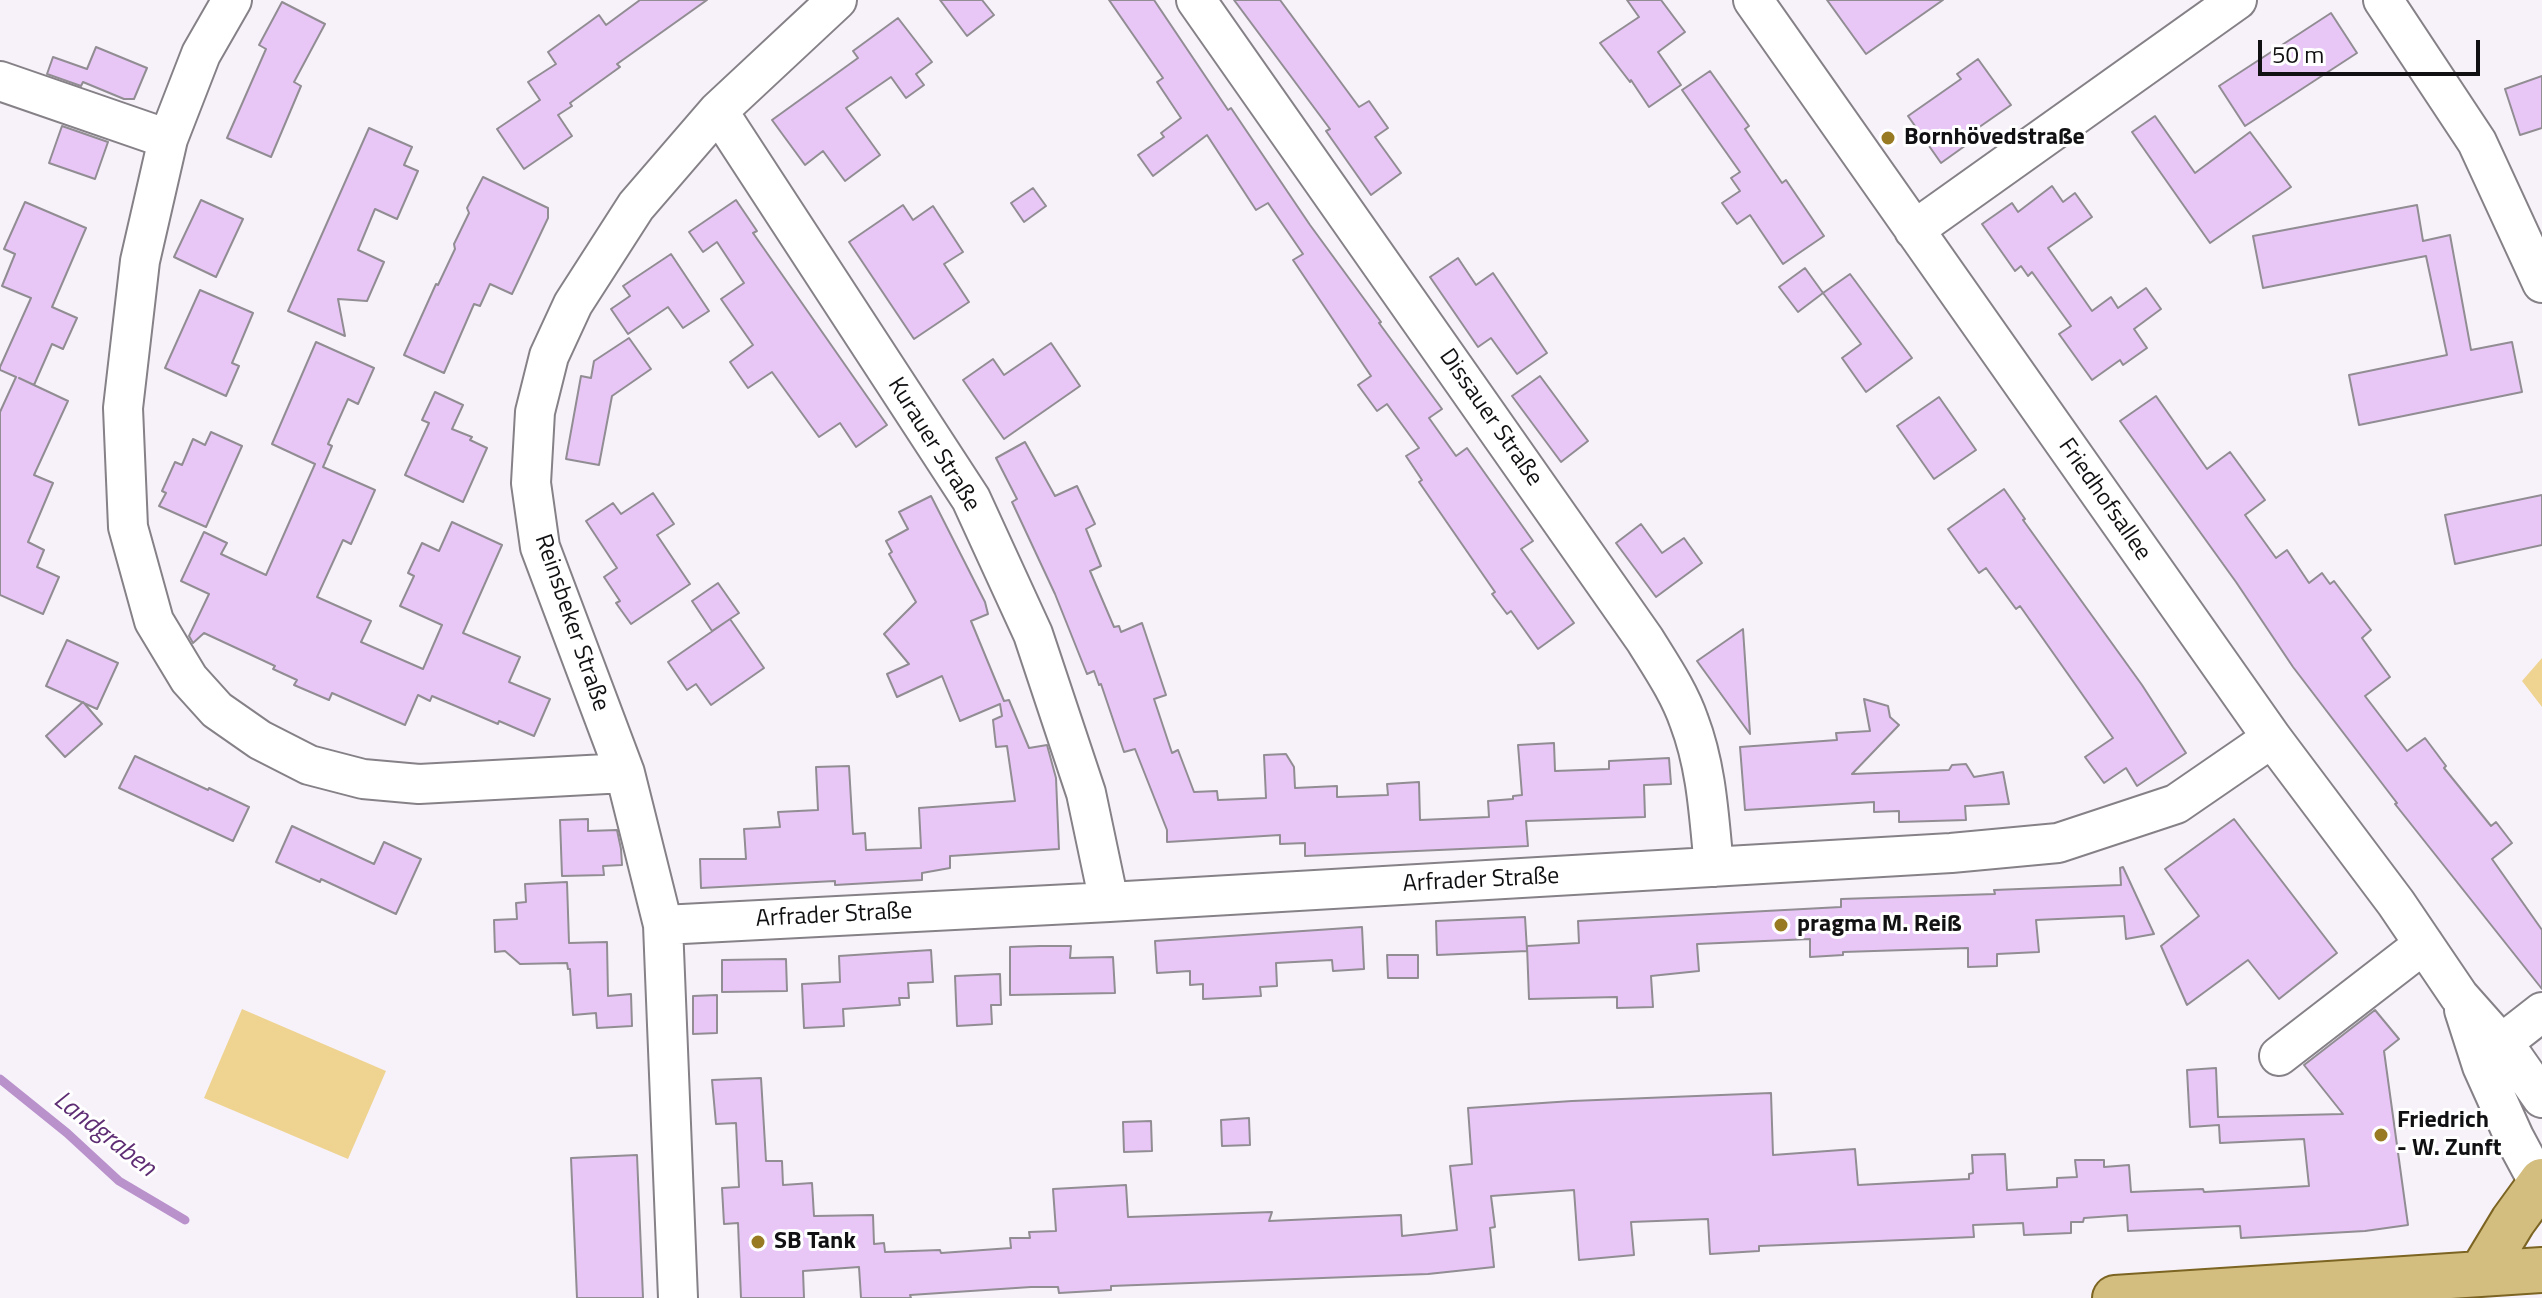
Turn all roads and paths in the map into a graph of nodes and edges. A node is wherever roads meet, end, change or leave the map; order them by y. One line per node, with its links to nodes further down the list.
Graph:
1 (232, 0): 9 (street)
2 (837, 0): 8 (street, Reinsbeker Straße)
3 (1196, 0): 14 (street, Dissauer Straße)
4 (1753, 0): 10 (street, Friedhofsallee)
5 (2237, 0): 10 (street)
6 (2383, 0): 11 (street)
7 (0, 81): 9 (street)
8 (718, 111): 13 (street, Reinsbeker Straße); 15 (street, Kurauer Straße)
9 (168, 139): 13 (street)
10 (1914, 230): 12 (street, Friedhofsallee)
11 (2542, 283)
12 (2272, 738): 14 (street, Arfrader Straße); 17 (street, Friedhofsallee)
13 (625, 773): 16 (street, Reinsbeker Straße)
14 (1714, 867): 15 (street, Arfrader Straße)
15 (1109, 902): 16 (street, Arfrader Straße)
16 (663, 925): 27 (street, Reinsbeker Straße)
17 (2424, 944): 18 (street, Friedhofsallee); 20 (street)
18 (2459, 996): 21 (street, Friedhofsallee); 23 (street, Friedhofsallee)
19 (2542, 1012): 21 (street)
20 (2279, 1056)
21 (2519, 1056): 22 (street, Friedhofsallee)
22 (2542, 1098)
23 (2541, 1186): 25 (main road)
24 (2542, 1270): 25 (main road)
25 (2481, 1274): 26 (main road)
26 (2265, 1293): 28 (main road)
27 (678, 1298)
28 (2115, 1298)

